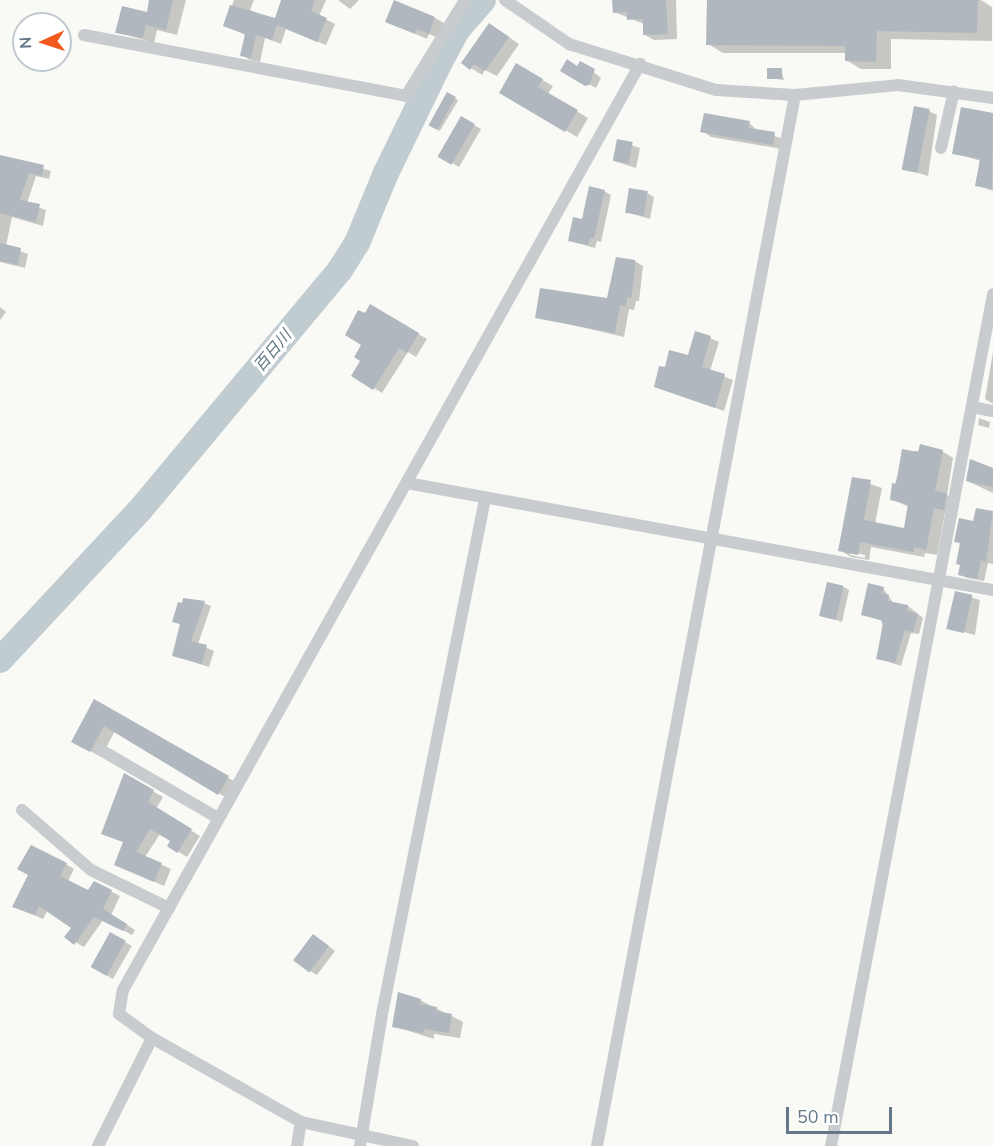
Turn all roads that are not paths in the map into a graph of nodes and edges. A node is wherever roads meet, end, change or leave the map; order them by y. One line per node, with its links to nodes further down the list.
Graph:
1 (465, 0): 3 (street)
2 (506, 1): 4 (street)
3 (84, 35)
4 (640, 64): 6 (street); 12 (street)
5 (954, 90): 6 (street); 7 (street); 8 (street)
6 (795, 95): 14 (street)
7 (993, 98)
8 (941, 148)
9 (993, 294): 10 (street)
10 (972, 407): 11 (street); 15 (street)
11 (993, 411)
12 (407, 483): 13 (street); 19 (street)
13 (485, 499): 14 (street); 23 (street)
14 (712, 541): 15 (street); 27 (street)
15 (939, 579): 16 (street); 28 (street)
16 (993, 590)
17 (101, 750): 19 (street)
18 (22, 810): 20 (street)
19 (218, 818): 20 (street)
20 (169, 908): 21 (street)
21 (152, 1038): 22 (street); 24 (street)
22 (301, 1122): 23 (street); 25 (street)
23 (361, 1141): 26 (street)
24 (98, 1146)
25 (297, 1146)
26 (413, 1146)
27 (597, 1146)
28 (831, 1146)

